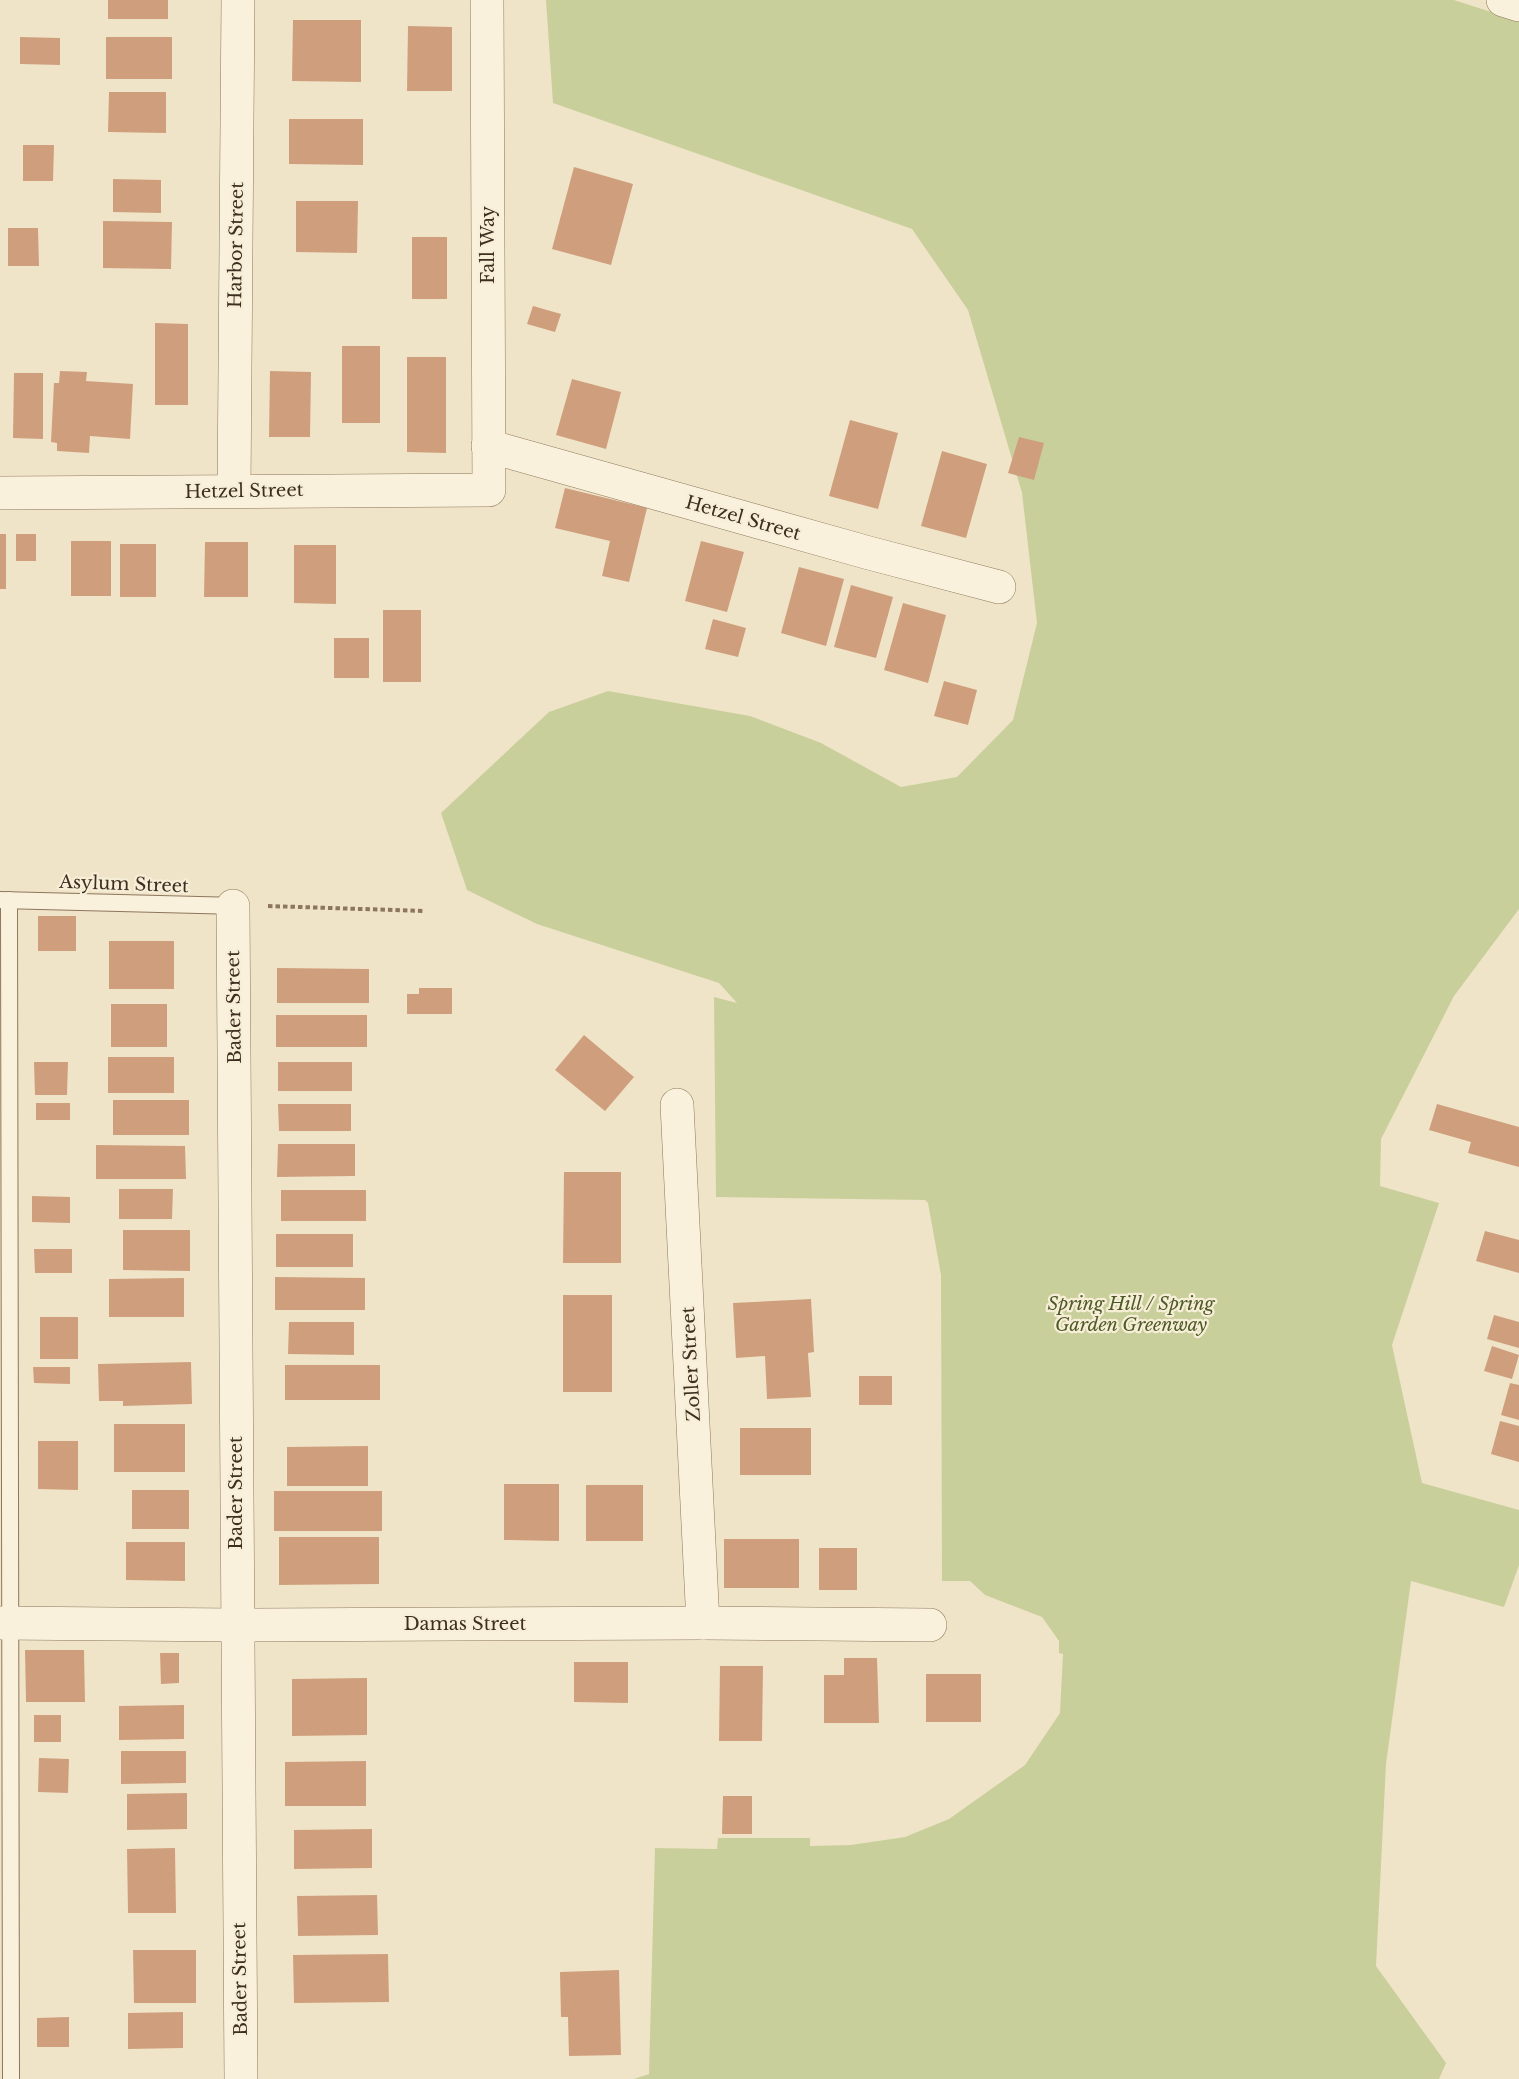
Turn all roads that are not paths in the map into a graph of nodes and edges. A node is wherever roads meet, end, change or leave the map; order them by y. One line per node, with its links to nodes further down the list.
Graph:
1 (238, 0): 5 (street, Harbor Street)
2 (487, 0): 3 (street, Fall Way)
3 (488, 447): 4 (street, Fall Way); 7 (street, Hetzel Street)
4 (489, 490): 5 (street, Hetzel Street)
5 (234, 491): 6 (street, Hetzel Street)
6 (0, 492)
7 (999, 586)
8 (4, 900): 9 (lane, Asylum Street); 11 (lane)
9 (239, 906): 13 (street, Bader Street)
10 (678, 1105): 12 (street, Zoller Street)
11 (4, 1623): 13 (street, Damas Street); 15 (lane)
12 (703, 1623): 13 (street, Damas Street); 14 (street, Damas Street)
13 (236, 1625): 16 (street, Bader Street)
14 (930, 1625)
15 (11, 2079)
16 (241, 2079)

